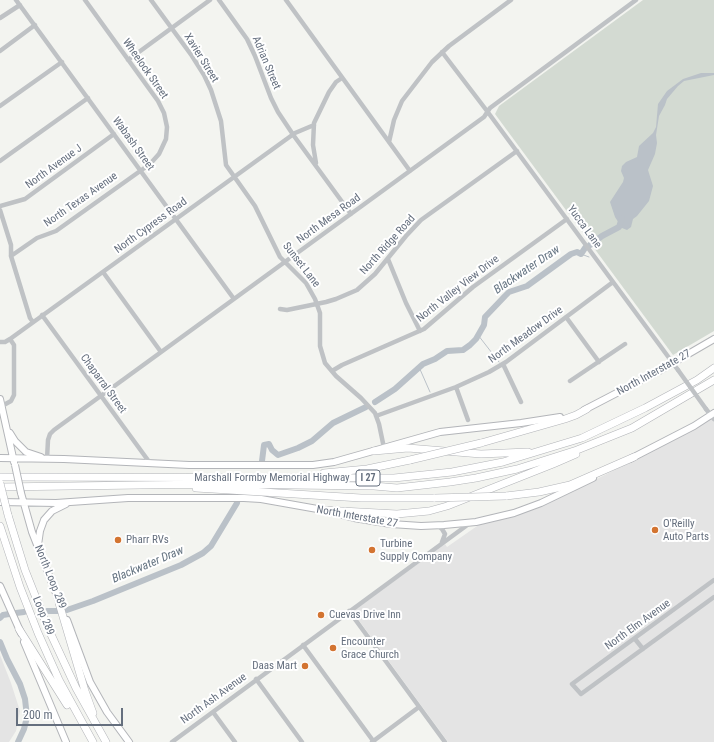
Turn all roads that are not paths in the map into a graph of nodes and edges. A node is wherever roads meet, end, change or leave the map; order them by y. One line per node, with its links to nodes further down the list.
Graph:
1 (16, 0): 10 (street, Wabash Street)
2 (85, 0): 16 (street, Wheelock Street)
3 (151, 0): 13 (street, Xavier Street)
4 (210, 0): 13 (street)
5 (219, 0): 24 (street, Adrian Street)
6 (286, 0): 18 (street)
7 (511, 0): 15 (street)
8 (636, 0): 9 (street, North Mesa Road)
9 (630, 2): 21 (street, North Mesa Road)
10 (20, 4): 11 (street); 12 (street, Wabash Street)
11 (0, 18)
12 (35, 25): 14 (street); 17 (street, Wabash Street)
13 (172, 28): 16 (street); 31 (street, Xavier Street)
14 (0, 51)
15 (442, 52): 21 (street, Yucca Lane); 25 (street)
16 (128, 60): 29 (street, Wheelock Street)
17 (62, 62): 19 (street, Wabash Street); 20 (street)
18 (342, 78): 22 (street); 25 (street)
19 (88, 98): 23 (street, Wabash Street); 27 (street)
20 (0, 106)
21 (487, 111): 26 (street, Yucca Lane); 30 (street, North Mesa Road)
22 (314, 125): 24 (street, North Cypress Road); 28 (street)
23 (114, 134): 29 (street, Wabash Street); 32 (street, North Avenue J)
24 (292, 134): 28 (street, Adrian Street); 31 (street, North Cypress Road)
25 (389, 142): 30 (street)
26 (517, 151): 36 (street, Yucca Lane); 38 (street, North Ridge Road)
27 (0, 161)
28 (317, 167): 34 (street, Adrian Street)
29 (140, 170): 35 (street, Wabash Street); 37 (street, North Texas Avenue)
30 (410, 171): 34 (street, North Mesa Road)
31 (234, 177): 35 (street, North Cypress Road); 39 (street, Sunset Lane)
32 (0, 206)
33 (0, 210): 37 (street)
34 (350, 214): 39 (street, North Mesa Road)
35 (175, 219): 40 (street, North Cypress Road); 42 (street, Wabash Street)
36 (567, 219): 41 (street, Yucca Lane); 48 (street, North Valley View Drive)
37 (11, 256): 47 (street)
38 (388, 259): 43 (street, North Ridge Road); 48 (street)
39 (285, 262): 42 (street, North Mesa Road); 43 (street, Sunset Lane)
40 (103, 272): 45 (street, North Cypress Road); 53 (street)
41 (613, 282): 46 (street, North Meadow Drive); 55 (street, Yucca Lane)
42 (234, 299): 53 (street, North Mesa Road)
43 (317, 303): 44 (street, North Ridge Road); 58 (street, Sunset Lane)
44 (280, 309)
45 (42, 316): 47 (street, North Cypress Road); 62 (street, Chaparral Street)
46 (566, 317): 54 (street); 56 (street, North Meadow Drive)
47 (33, 322): 49 (street, North Cypress Road)
48 (420, 331): 58 (street, North Valley View Drive)
49 (10, 339): 51 (street, North Cypress Road); 65 (street)
50 (714, 339): 55 (main road, North Interstate 27)
51 (0, 342)
52 (625, 344): 54 (street)
53 (162, 352): 62 (street, North Mesa Road)
54 (599, 362): 60 (street)
55 (672, 363): 66 (main road, North Interstate 27); 68 (street, Yucca Lane, bridge)
56 (503, 364): 61 (street, North Meadow Drive); 64 (street)
57 (714, 368): 74 (highway, Marshall Formby Memorial Highway / I 27)
58 (332, 371): 67 (street, Sunset Lane)
59 (714, 380): 71 (highway, Marshall Formby Memorial Highway / I 27)
60 (570, 381)
61 (456, 387): 67 (street, North Meadow Drive); 69 (street)
62 (100, 396): 78 (street, North Mesa Road); 79 (street, Chaparral Street)
63 (0, 399): 65 (main road, North Loop 289)
64 (521, 402)
65 (2, 406): 70 (main road, North Loop 289)
66 (587, 409): 72 (main road, North Interstate 27); 81 (highway, bridge)
67 (376, 416): 72 (street, Sunset Lane)
68 (713, 416): 75 (main road, North Interstate 27)
69 (468, 420)
70 (5, 422): 77 (main road, North Loop 289); 78 (main road)
71 (632, 428): 83 (highway, Marshall Formby Memorial Highway / I 27); 88 (highway)
72 (384, 448): 73 (main road, North Interstate 27)
73 (374, 451): 74 (highway); 79 (main road, North Interstate 27)
74 (538, 452): 81 (highway, Marshall Formby Memorial Highway / I 27)
75 (634, 457): 83 (highway, bridge); 89 (main road, North Interstate 27)
76 (0, 458): 77 (main road, North Interstate 27)
77 (13, 458): 78 (main road, North Interstate 27); 87 (main road, North Loop 289, bridge)
78 (47, 459): 79 (main road, North Interstate 27)
79 (150, 463)
80 (0, 478): 81 (highway, Marshall Formby Memorial Highway / I 27)
81 (260, 478)
82 (0, 483): 108 (highway, Loop 289, bridge)
83 (144, 484): 84 (highway, Marshall Formby Memorial Highway / I 27)
84 (0, 487)
85 (76, 501): 87 (main road, North Interstate 27); 88 (main road, North Interstate 27); 93 (main road)
86 (0, 502): 87 (main road, North Interstate 27)
87 (24, 503): 93 (main road, North Loop 289)
88 (323, 510): 91 (main road, North Interstate 27)
89 (470, 523): 91 (main road, North Interstate 27); 92 (street, North Ash Avenue)
90 (0, 526): 107 (highway, Loop 289)
91 (438, 526): 92 (street)
92 (442, 544): 98 (street, North Ash Avenue)
93 (37, 547): 97 (main road, North Loop 289)
94 (714, 580): 100 (street, North Elm Avenue)
95 (0, 586): 99 (main road)
96 (714, 597): 102 (street, North Elm Avenue)
97 (59, 603): 108 (highway); 109 (main road, North Loop 289)
98 (349, 611): 101 (street, North Ash Avenue); 104 (street)
99 (19, 629): 106 (main road); 107 (highway)
100 (635, 638): 102 (street); 102 (street, North Elm Avenue)
101 (303, 645): 103 (street, North Ash Avenue); 113 (street)
102 (643, 649)
103 (256, 680): 105 (street, North Ash Avenue); 112 (street)
104 (420, 707): 113 (street); 114 (street)
105 (213, 712): 110 (street, North Ash Avenue); 111 (street)
106 (66, 742)
107 (93, 742)
108 (107, 742)
109 (129, 742)
110 (172, 742)
111 (235, 742)
112 (302, 742)
113 (373, 742)
114 (445, 742)

